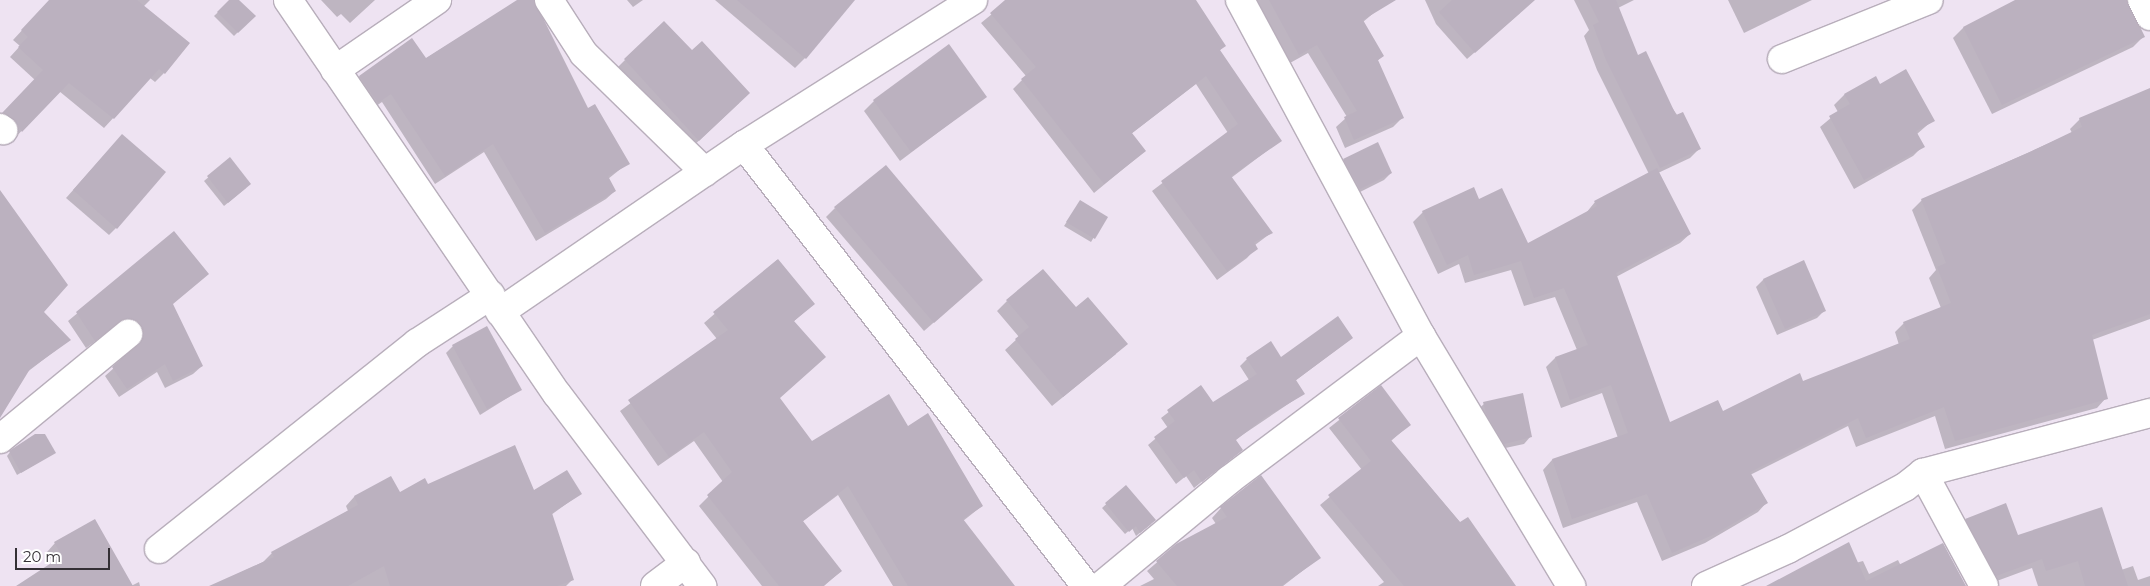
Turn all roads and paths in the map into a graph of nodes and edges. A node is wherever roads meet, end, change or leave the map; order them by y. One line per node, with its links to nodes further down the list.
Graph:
1 (288, 0): 10 (street)
2 (437, 0): 10 (street)
3 (549, 0): 12 (street)
4 (973, 0): 11 (street)
5 (1240, 0): 15 (street)
6 (1929, 0): 9 (street)
7 (2142, 0): 8 (street)
8 (2150, 16)
9 (1782, 59)
10 (335, 70): 13 (street)
11 (744, 145): 12 (street); 23 (street)
12 (705, 172): 13 (street)
13 (496, 303): 19 (street); 20 (street)
14 (128, 334): 17 (street)
15 (1421, 336): 24 (street); 25 (street)
16 (2150, 412): 18 (street)
17 (0, 439)
18 (1923, 473): 26 (street); 27 (street)
19 (159, 549)
20 (686, 563): 21 (street); 22 (street)
21 (655, 586)
22 (702, 586)
23 (1086, 586)
24 (1101, 586)
25 (1571, 586)
26 (1706, 586)
27 (1984, 586)

